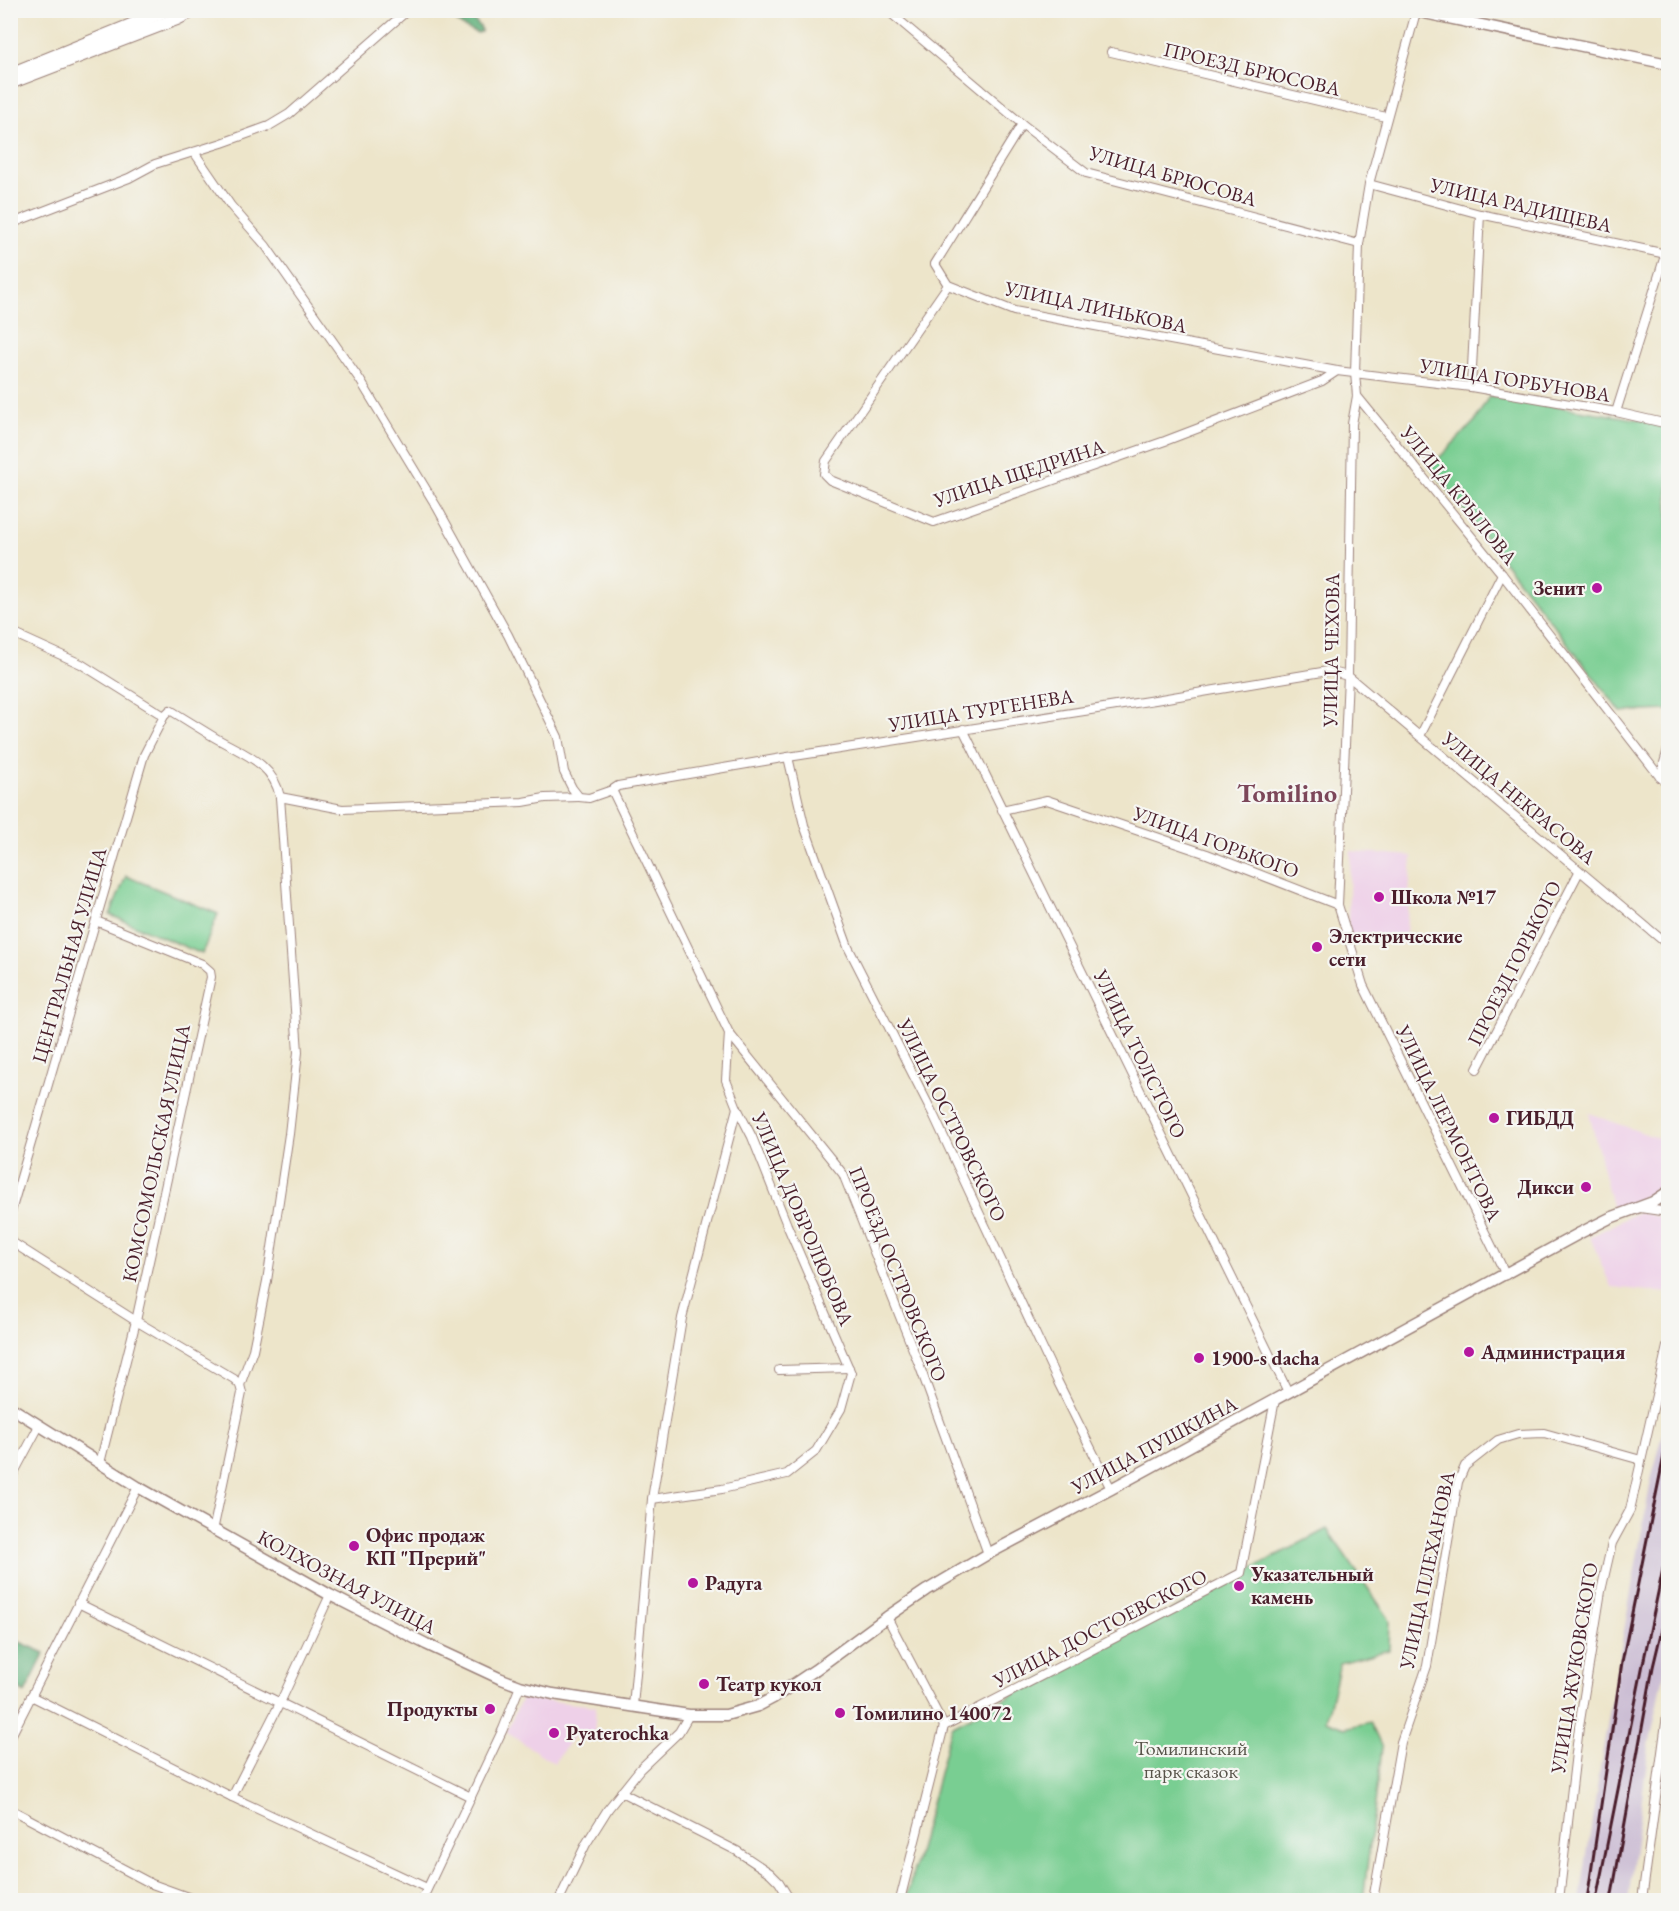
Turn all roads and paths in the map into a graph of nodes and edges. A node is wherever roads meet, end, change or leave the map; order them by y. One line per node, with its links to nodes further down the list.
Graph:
1 (168, 10): 8 (main road)
2 (195, 10): 9 (main road)
3 (408, 10): 12 (street)
4 (887, 10): 11 (street, УЛИЦА БРЮСОВА)
5 (1413, 11): 7 (main road); 10 (street)
6 (1111, 52): 10 (street, ПРОЕЗД БРЮСОВА)
7 (1668, 64)
8 (10, 74)
9 (10, 83)
10 (1386, 117): 13 (street)
11 (1022, 124): 16 (street, УЛИЦА БРЮСОВА); 18 (street)
12 (194, 152): 15 (street); 37 (street)
13 (1369, 184): 14 (street, УЛИЦА РАДИЩЕВА); 16 (street)
14 (1480, 214): 17 (street, УЛИЦА РАДИЩЕВА); 21 (street)
15 (10, 224)
16 (1359, 244): 20 (street)
17 (1667, 250): 23 (street)
18 (948, 285): 19 (street, УЛИЦА ЛИНЬКОВА); 19 (street, УЛИЦА ЩЕДРИНА)
19 (1337, 371): 20 (street, УЛИЦА ЛИНЬКОВА)
20 (1355, 373): 21 (street, УЛИЦА ГОРБУНОВА); 22 (street)
21 (1471, 387): 23 (street, УЛИЦА ГОРБУНОВА)
22 (1358, 396): 25 (street, УЛИЦА КРЫЛОВА); 27 (street, УЛИЦА ЧЕХОВА)
23 (1616, 412): 24 (street, УЛИЦА ГОРБУНОВА)
24 (1668, 424)
25 (1502, 574): 30 (street); 33 (street, УЛИЦА КРЫЛОВА)
26 (10, 630): 28 (street)
27 (1348, 676): 29 (street, УЛИЦА ТУРГЕНЕВА); 30 (street, УЛИЦА НЕКРАСОВА); 40 (street, УЛИЦА ЧЕХОВА)
28 (164, 716): 36 (street, ЦЕНТРАЛЬНАЯ УЛИЦА); 41 (street, ЦЕНТРАЛЬНАЯ УЛИЦА)
29 (963, 729): 32 (street, УЛИЦА ТУРГЕНЕВА); 38 (street, УЛИЦА ТОЛСТОГО)
30 (1420, 736): 39 (street, УЛИЦА НЕКРАСОВА)
31 (1668, 749): 33 (street)
32 (788, 757): 35 (street, УЛИЦА ТУРГЕНЕВА); 65 (street, УЛИЦА ОСТРОВСКОГО)
33 (1660, 777): 34 (street, УЛИЦА КРЫЛОВА)
34 (1668, 784)
35 (615, 788): 37 (street, УЛИЦА ТУРГЕНЕВА); 43 (street, ПРОЕЗД ОСТРОВСКОГО)
36 (280, 797): 37 (street, УЛИЦА ТУРГЕНЕВА); 56 (street)
37 (579, 797)
38 (1002, 810): 40 (street, УЛИЦА ГОРЬКОГО); 57 (street, УЛИЦА ТОЛСТОГО)
39 (1580, 872): 42 (street, УЛИЦА НЕКРАСОВА); 44 (street, ПРОЕЗД ГОРЬКОГО)
40 (1338, 905): 51 (street, УЛИЦА ЛЕРМОНТОВА)
41 (96, 921): 49 (street, ЦЕНТРАЛЬНАЯ УЛИЦА); 52 (street, КОМСОМОЛЬСКАЯ УЛИЦА)
42 (1668, 945)
43 (729, 1033): 45 (street); 68 (street, ПРОЕЗД ОСТРОВСКОГО)
44 (1477, 1069)
45 (737, 1108): 54 (street, УЛИЦА ДОБРОЛЮБОВА); 66 (street, УЛИЦА ДОБРОЛЮБОВА)
46 (1668, 1192): 47 (main road, УЛИЦА ПУШКИНА)
47 (1637, 1208): 48 (street); 51 (main road, УЛИЦА ПУШКИНА)
48 (1668, 1212)
49 (10, 1215)
50 (10, 1241): 52 (street)
51 (1506, 1275): 57 (main road, УЛИЦА ПУШКИНА)
52 (136, 1321): 56 (street); 62 (street, КОМСОМОЛЬСКАЯ УЛИЦА)
53 (1668, 1342): 61 (street, УЛИЦА ЖУКОВСКОГО)
54 (849, 1368): 55 (street); 66 (street)
55 (779, 1370)
56 (240, 1385): 67 (street)
57 (1288, 1392): 58 (main road, УЛИЦА ПУШКИНА)
58 (1275, 1400): 65 (main road, УЛИЦА ПУШКИНА); 78 (street, УЛИЦА ДОСТОЕВСКОГО)
59 (10, 1407): 60 (main road, КОЛХОЗНАЯ УЛИЦА)
60 (39, 1426): 62 (main road, КОЛХОЗНАЯ УЛИЦА); 63 (street)
61 (1641, 1460): 90 (street, УЛИЦА ПЛЕХАНОВА); 91 (street, УЛИЦА ЖУКОВСКОГО)
62 (100, 1463): 64 (main road, КОЛХОЗНАЯ УЛИЦА)
63 (10, 1480)
64 (138, 1486): 67 (main road, КОЛХОЗНАЯ УЛИЦА); 70 (street)
65 (1111, 1489): 68 (main road, УЛИЦА ПУШКИНА)
66 (652, 1499): 75 (street, УЛИЦА ДОБРОЛЮБОВА)
67 (213, 1531): 69 (main road, КОЛХОЗНАЯ УЛИЦА)
68 (988, 1554): 71 (main road, УЛИЦА ПУШКИНА)
69 (330, 1595): 72 (main road, КОЛХОЗНАЯ УЛИЦА); 74 (street)
70 (78, 1603): 73 (street); 74 (street)
71 (887, 1617): 77 (main road, УЛИЦА ПУШКИНА); 78 (street)
72 (520, 1686): 75 (main road, КОЛХОЗНАЯ УЛИЦА); 82 (street)
73 (31, 1696): 79 (street); 81 (street)
74 (280, 1703): 81 (street); 82 (street)
75 (633, 1706): 77 (main road, КОЛХОЗНАЯ УЛИЦА)
76 (1668, 1708): 92 (street)
77 (692, 1716): 80 (street)
78 (944, 1726): 89 (street)
79 (10, 1738)
80 (621, 1792): 85 (street); 88 (street)
81 (232, 1797): 84 (street)
82 (471, 1797): 84 (street)
83 (10, 1809): 86 (street)
84 (427, 1888): 87 (street)
85 (788, 1899)
86 (196, 1900)
87 (422, 1900)
88 (559, 1900)
89 (900, 1900)
90 (1373, 1900)
91 (1559, 1900)
92 (1642, 1900)

